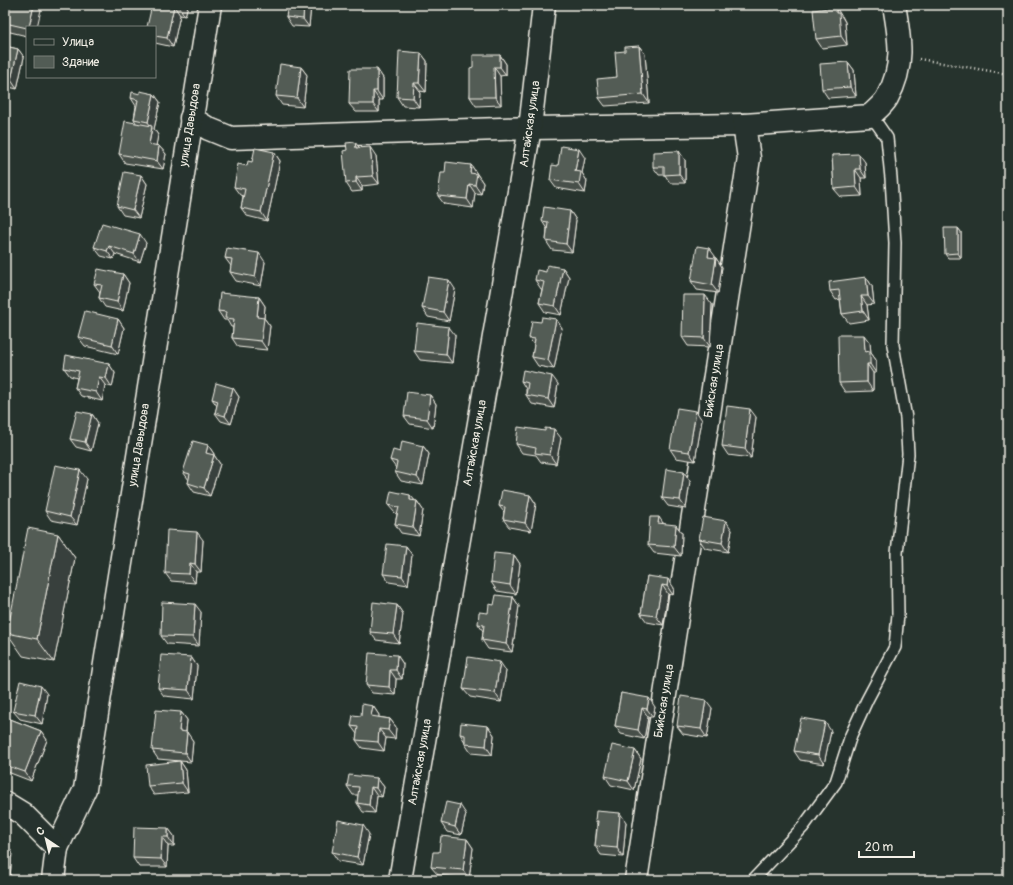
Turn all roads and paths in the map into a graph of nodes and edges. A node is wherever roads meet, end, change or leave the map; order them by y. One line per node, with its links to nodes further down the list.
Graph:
1 (210, 5): 7 (street, улица Давыдова)
2 (544, 5): 9 (street, Алтайская улица)
3 (894, 5): 4 (street)
4 (901, 43): 5 (path); 6 (street)
5 (1008, 74)
6 (870, 116): 8 (street); 15 (lane)
7 (191, 118): 9 (street); 11 (street, улица Давыдова)
8 (744, 125): 9 (street); 14 (street, Бийская улица)
9 (530, 128): 13 (street, Алтайская улица)
10 (5, 803): 11 (street)
11 (57, 848): 12 (street, улица Давыдова)
12 (53, 880)
13 (400, 880)
14 (636, 880)
15 (753, 880)

